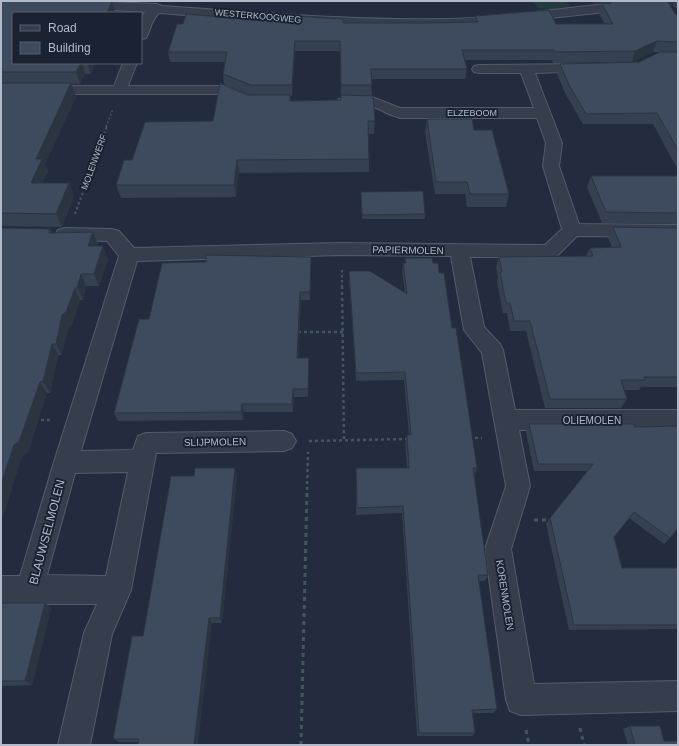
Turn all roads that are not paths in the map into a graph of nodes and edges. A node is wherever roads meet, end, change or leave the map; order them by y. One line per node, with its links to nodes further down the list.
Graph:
1 (70, 5): 2 (street)
2 (157, 8): 3 (street, WESTERKOOGWEG); 4 (street)
3 (604, 8)
4 (142, 32)
5 (130, 64): 10 (street)
6 (526, 68): 7 (street); 8 (street); 13 (street)
7 (604, 68)
8 (479, 69)
9 (1, 90): 10 (street)
10 (120, 90): 11 (street)
11 (257, 102)
12 (334, 102): 13 (street, ELZEBOOM)
13 (543, 113): 14 (street)
14 (572, 230): 15 (street); 17 (street, PAPIERMOLEN)
15 (678, 231)
16 (45, 234): 18 (street)
17 (460, 251): 18 (street, PAPIERMOLEN); 20 (street, KORENMOLEN)
18 (129, 255): 23 (street, BLAUWSELMOLEN)
19 (678, 420): 20 (street, OLIEMOLEN)
20 (507, 429): 27 (street, KORENMOLEN)
21 (284, 442): 22 (street, SLIJPMOLEN)
22 (145, 452): 23 (street); 26 (street)
23 (66, 462): 24 (street, BLAUWSELMOLEN)
24 (30, 589): 25 (street); 26 (street, BLAUWSELMOLEN)
25 (1, 590)
26 (117, 590): 28 (street)
27 (678, 696)
28 (74, 745)

